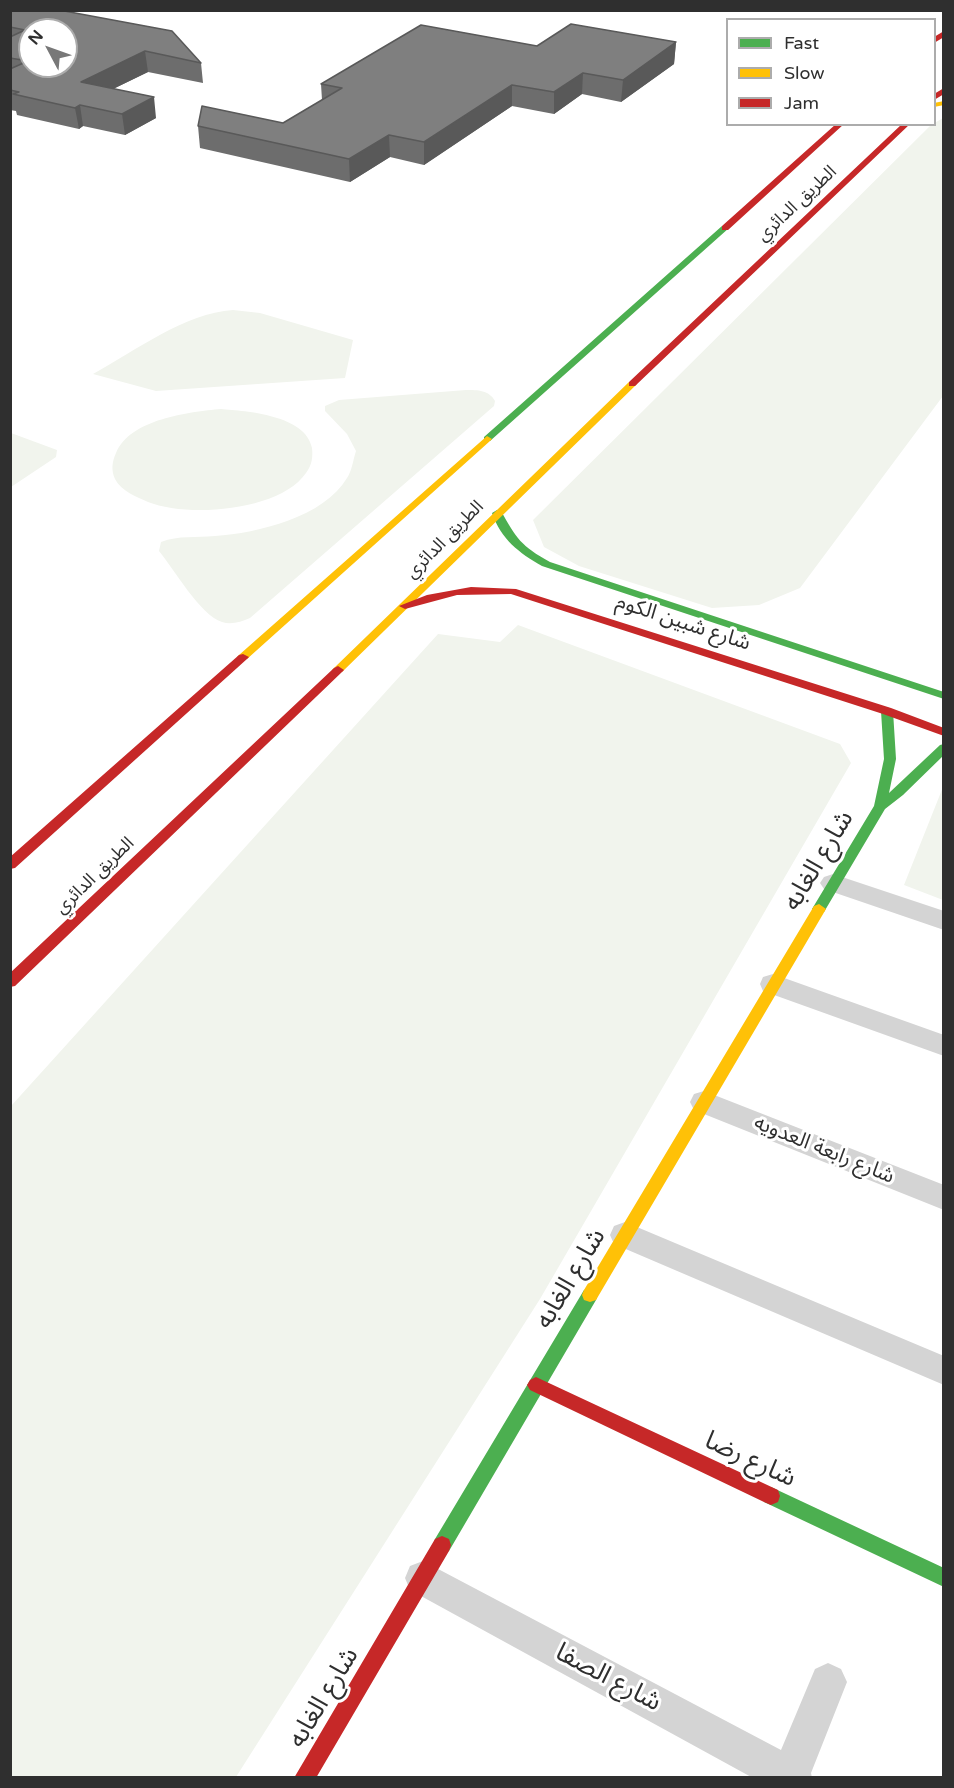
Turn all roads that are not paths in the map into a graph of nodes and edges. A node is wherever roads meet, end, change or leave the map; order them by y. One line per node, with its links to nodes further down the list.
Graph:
1 (839, 126): 12 (main road, الطريق الدائري)
2 (905, 126): 3 (main road, الطريق الدائري)
3 (497, 513): 4 (main road, شارع شبين الكوم); 6 (main road, الطريق الدائري)
4 (565, 571): 5 (main road); 7 (main road, شارع شبين الكوم)
5 (542, 588): 6 (main road, شارع شبين الكوم); 8 (main road, شارع شبين الكوم)
6 (405, 606): 15 (main road, الطريق الدائري)
7 (944, 696)
8 (887, 711): 9 (main road, شارع شبين الكوم); 11 (main road, شارع الغابه)
9 (944, 732)
10 (944, 748): 11 (main road, شارع الغابه)
11 (880, 806): 13 (main road, شارع الغابه)
12 (10, 865)
13 (833, 883): 14 (street); 16 (main road, شارع الغابه)
14 (944, 921)
15 (10, 982)
16 (773, 984): 17 (street); 18 (main road, شارع الغابه)
17 (944, 1046)
18 (704, 1102): 19 (street, شارع رابعة العدويه); 20 (main road, شارع الغابه)
19 (944, 1198)
20 (625, 1235): 21 (street); 22 (main road, شارع الغابه)
21 (944, 1371)
22 (536, 1385): 23 (main road, شارع الغابه); 24 (main road, شارع رضا)
23 (423, 1578): 26 (street, شارع الصفا); 27 (main road, شارع الغابه)
24 (944, 1578)
25 (828, 1682): 26 (street)
26 (791, 1777)
27 (304, 1778)

